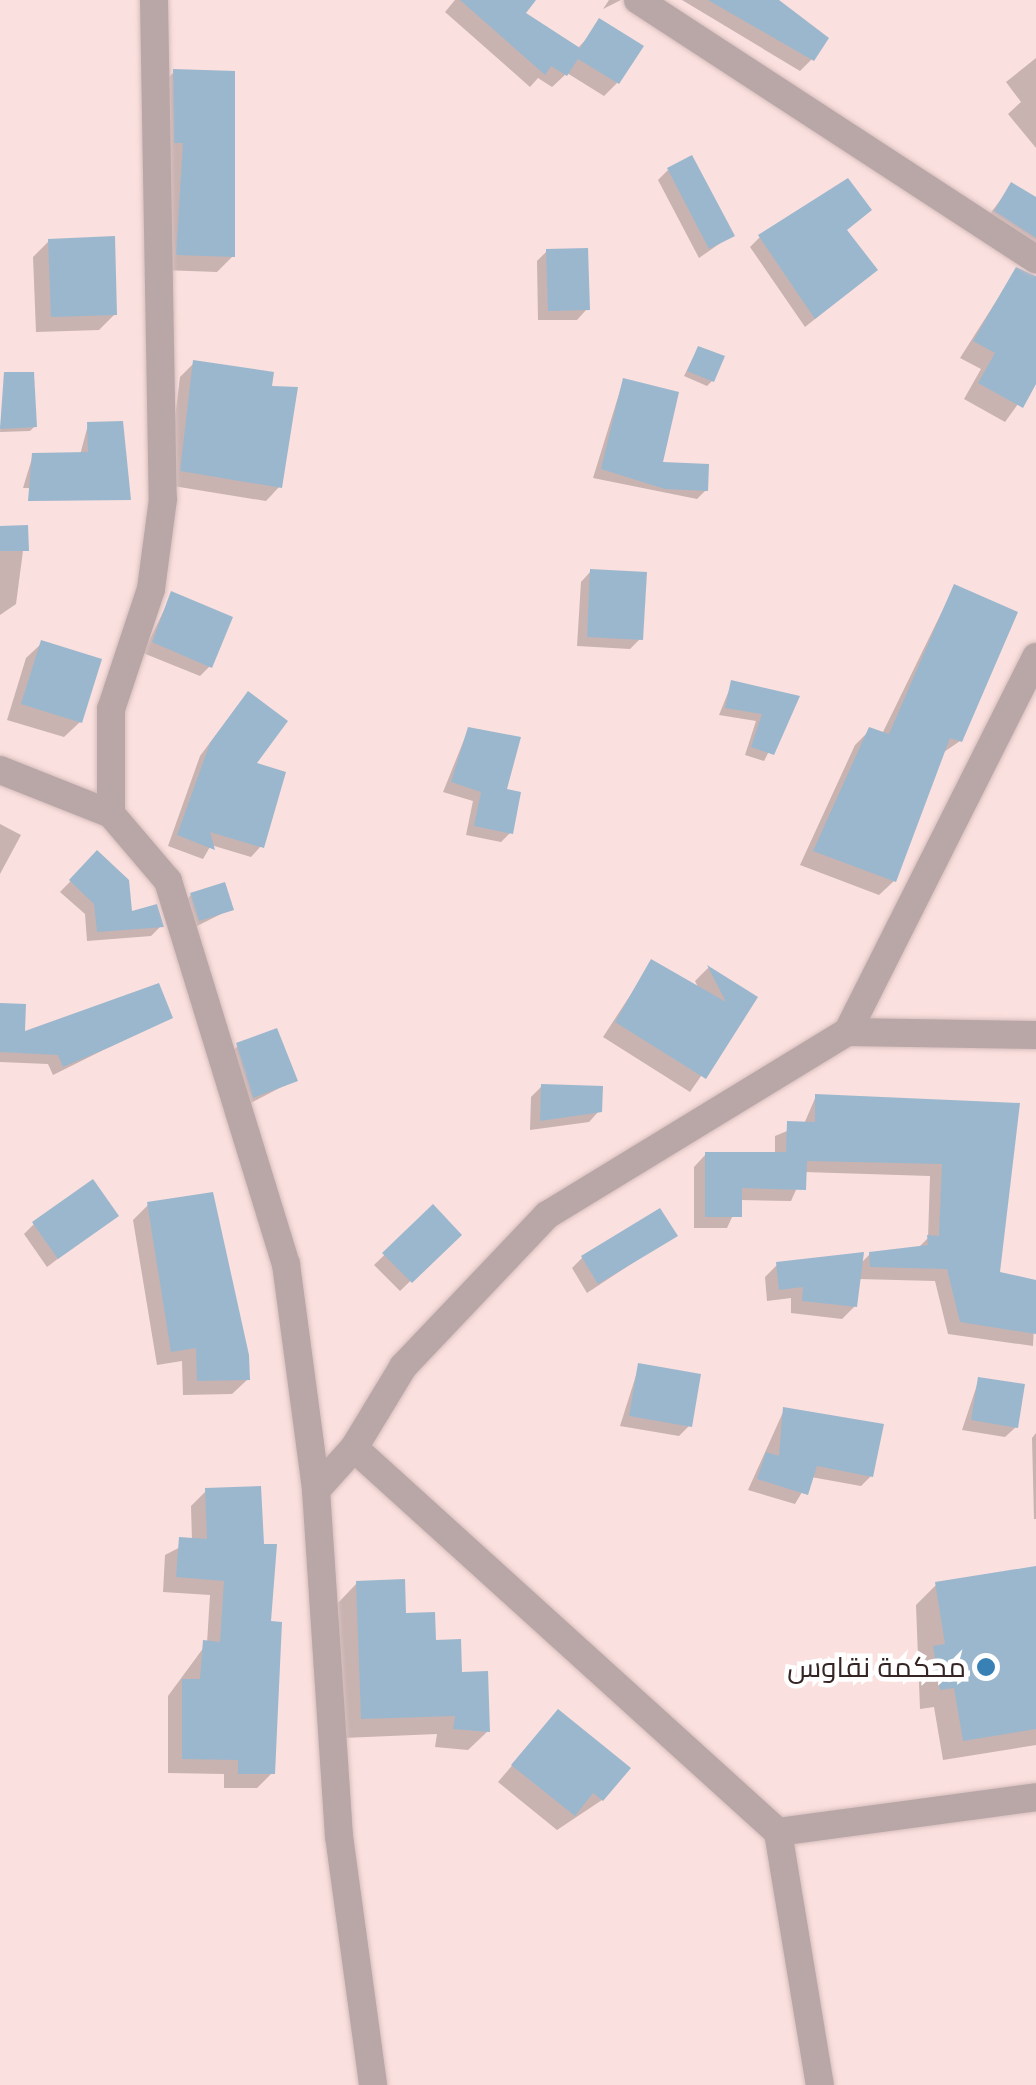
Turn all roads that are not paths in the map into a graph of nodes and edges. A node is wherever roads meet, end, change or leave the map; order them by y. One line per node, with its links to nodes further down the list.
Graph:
1 (154, 0): 6 (street)
2 (638, 0): 3 (street)
3 (1036, 259)
4 (1036, 658): 7 (street)
5 (0, 770): 6 (street)
6 (111, 814): 10 (street)
7 (847, 1032): 8 (street); 9 (street)
8 (1036, 1036)
9 (354, 1448): 10 (street); 12 (street)
10 (316, 1490): 13 (street)
11 (1036, 1797): 12 (street)
12 (778, 1832): 14 (street)
13 (372, 2085)
14 (820, 2085)

